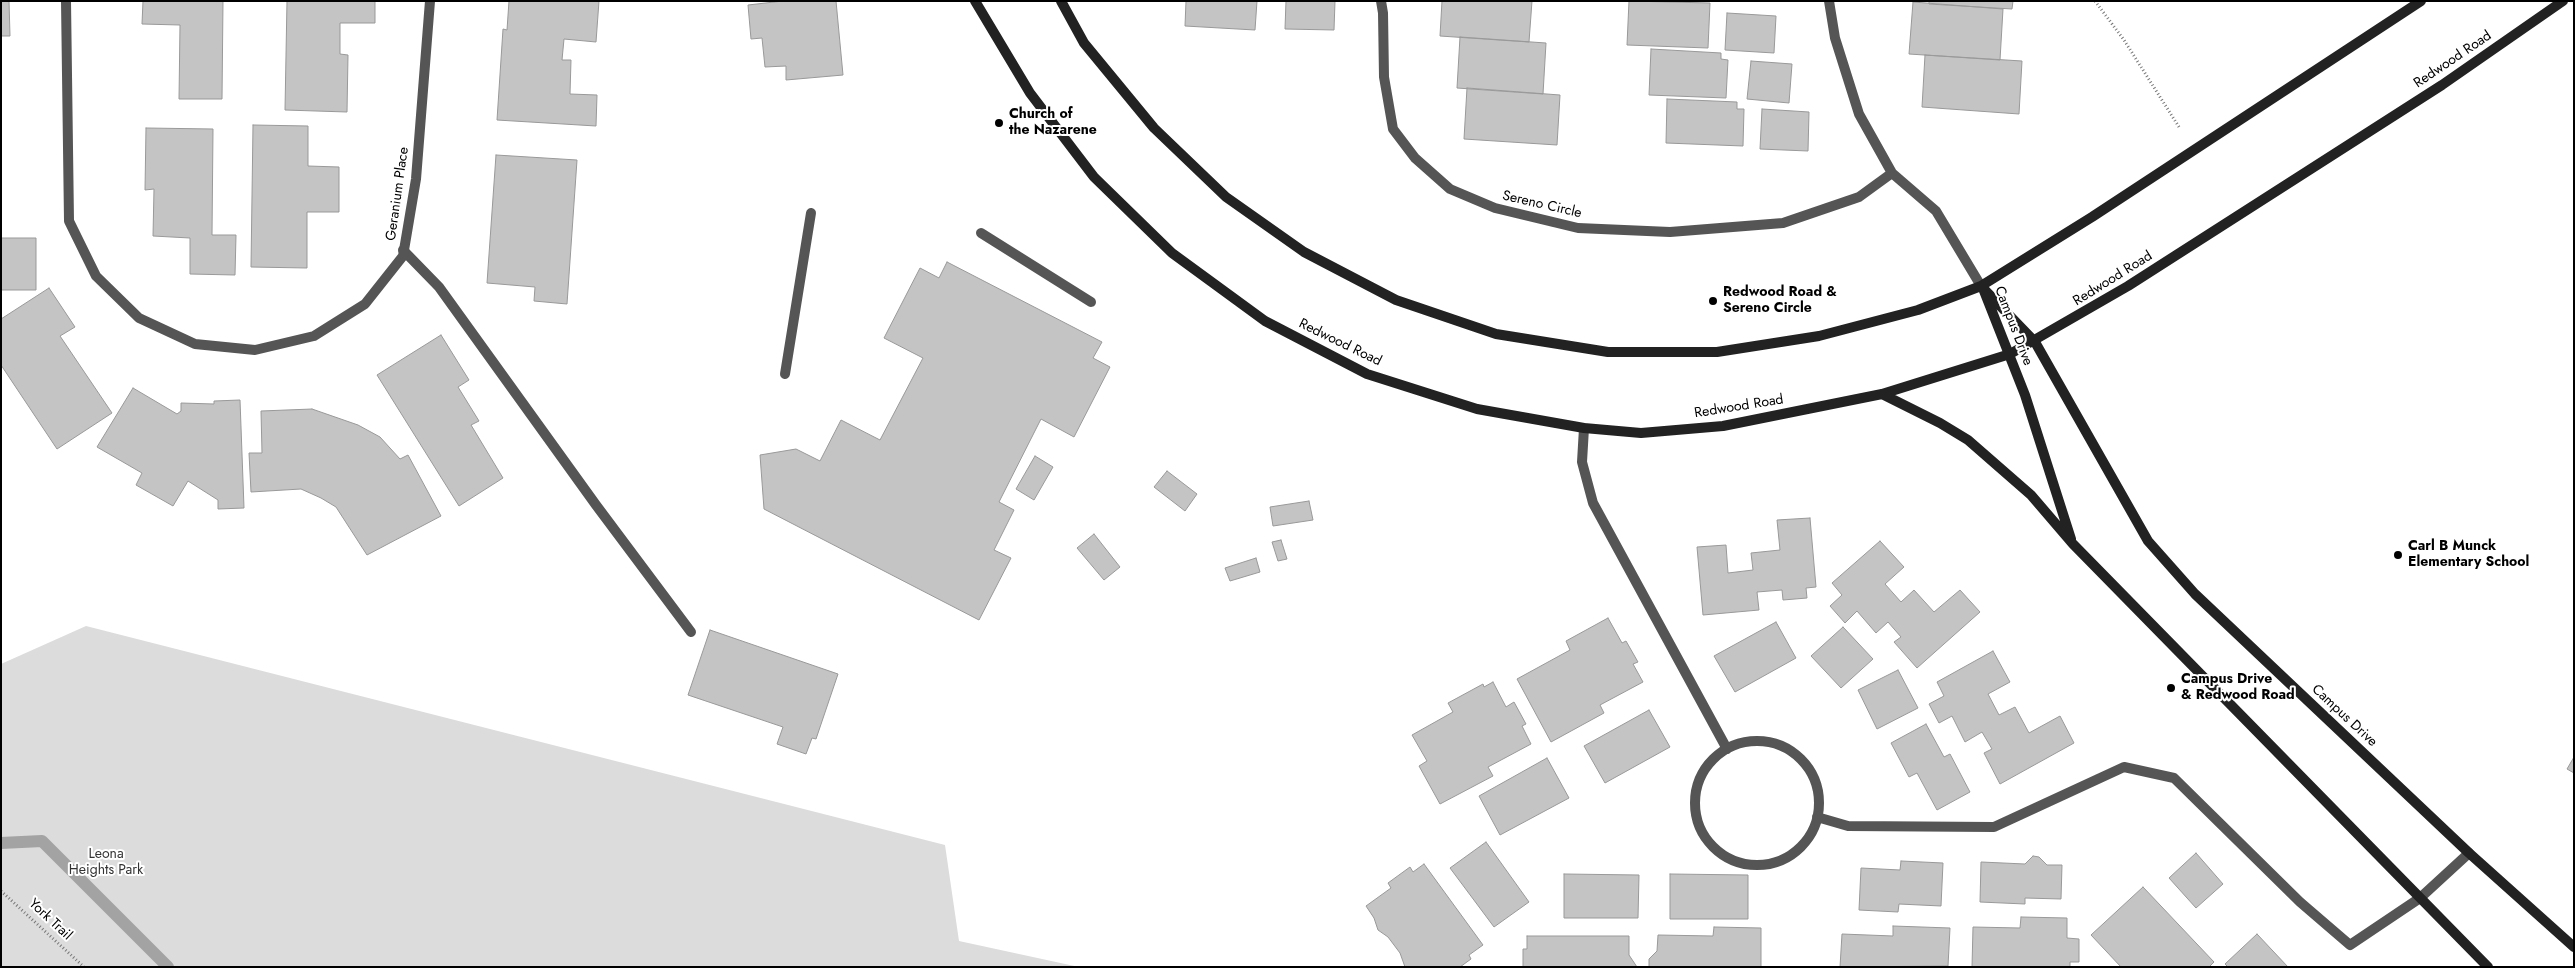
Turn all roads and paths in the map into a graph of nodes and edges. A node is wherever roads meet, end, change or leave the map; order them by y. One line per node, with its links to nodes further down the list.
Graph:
1 (66, 1): 14 (street, Geranium Place)
2 (430, 1): 14 (street, Geranium Place)
3 (974, 1): 21 (main road, Redwood Road)
4 (1061, 1): 15 (main road)
5 (1381, 1): 11 (street, Sereno Circle)
6 (1829, 1): 11 (street)
7 (2094, 1): 10 (path)
8 (2420, 1): 10 (main road)
9 (2563, 1): 17 (main road, Redwood Road)
10 (2193, 150): 15 (main road)
11 (1892, 173): 15 (street)
12 (811, 213): 19 (street)
13 (981, 233): 16 (street)
14 (404, 250): 23 (street)
15 (1981, 286): 17 (main road, Campus Drive); 18 (main road, Campus Drive)
16 (1091, 302)
17 (2035, 342): 18 (main road, Redwood Road); 26 (main road, Campus Drive)
18 (2010, 354): 20 (main road, Redwood Road); 22 (main road, Campus Drive)
19 (785, 374)
20 (1882, 394): 21 (main road, Redwood Road); 22 (main road)
21 (1584, 428): 24 (street)
22 (2073, 544): 28 (main road, Campus Drive)
23 (691, 632)
24 (1727, 749): 25 (street); 25 (street)
25 (1817, 817): 28 (street)
26 (2469, 853): 28 (street); 29 (main road, Campus Drive)
27 (1, 890): 30 (path, York Trail)
28 (2420, 898): 31 (main road, Campus Drive)
29 (2574, 947)
30 (84, 967)
31 (2488, 967)

